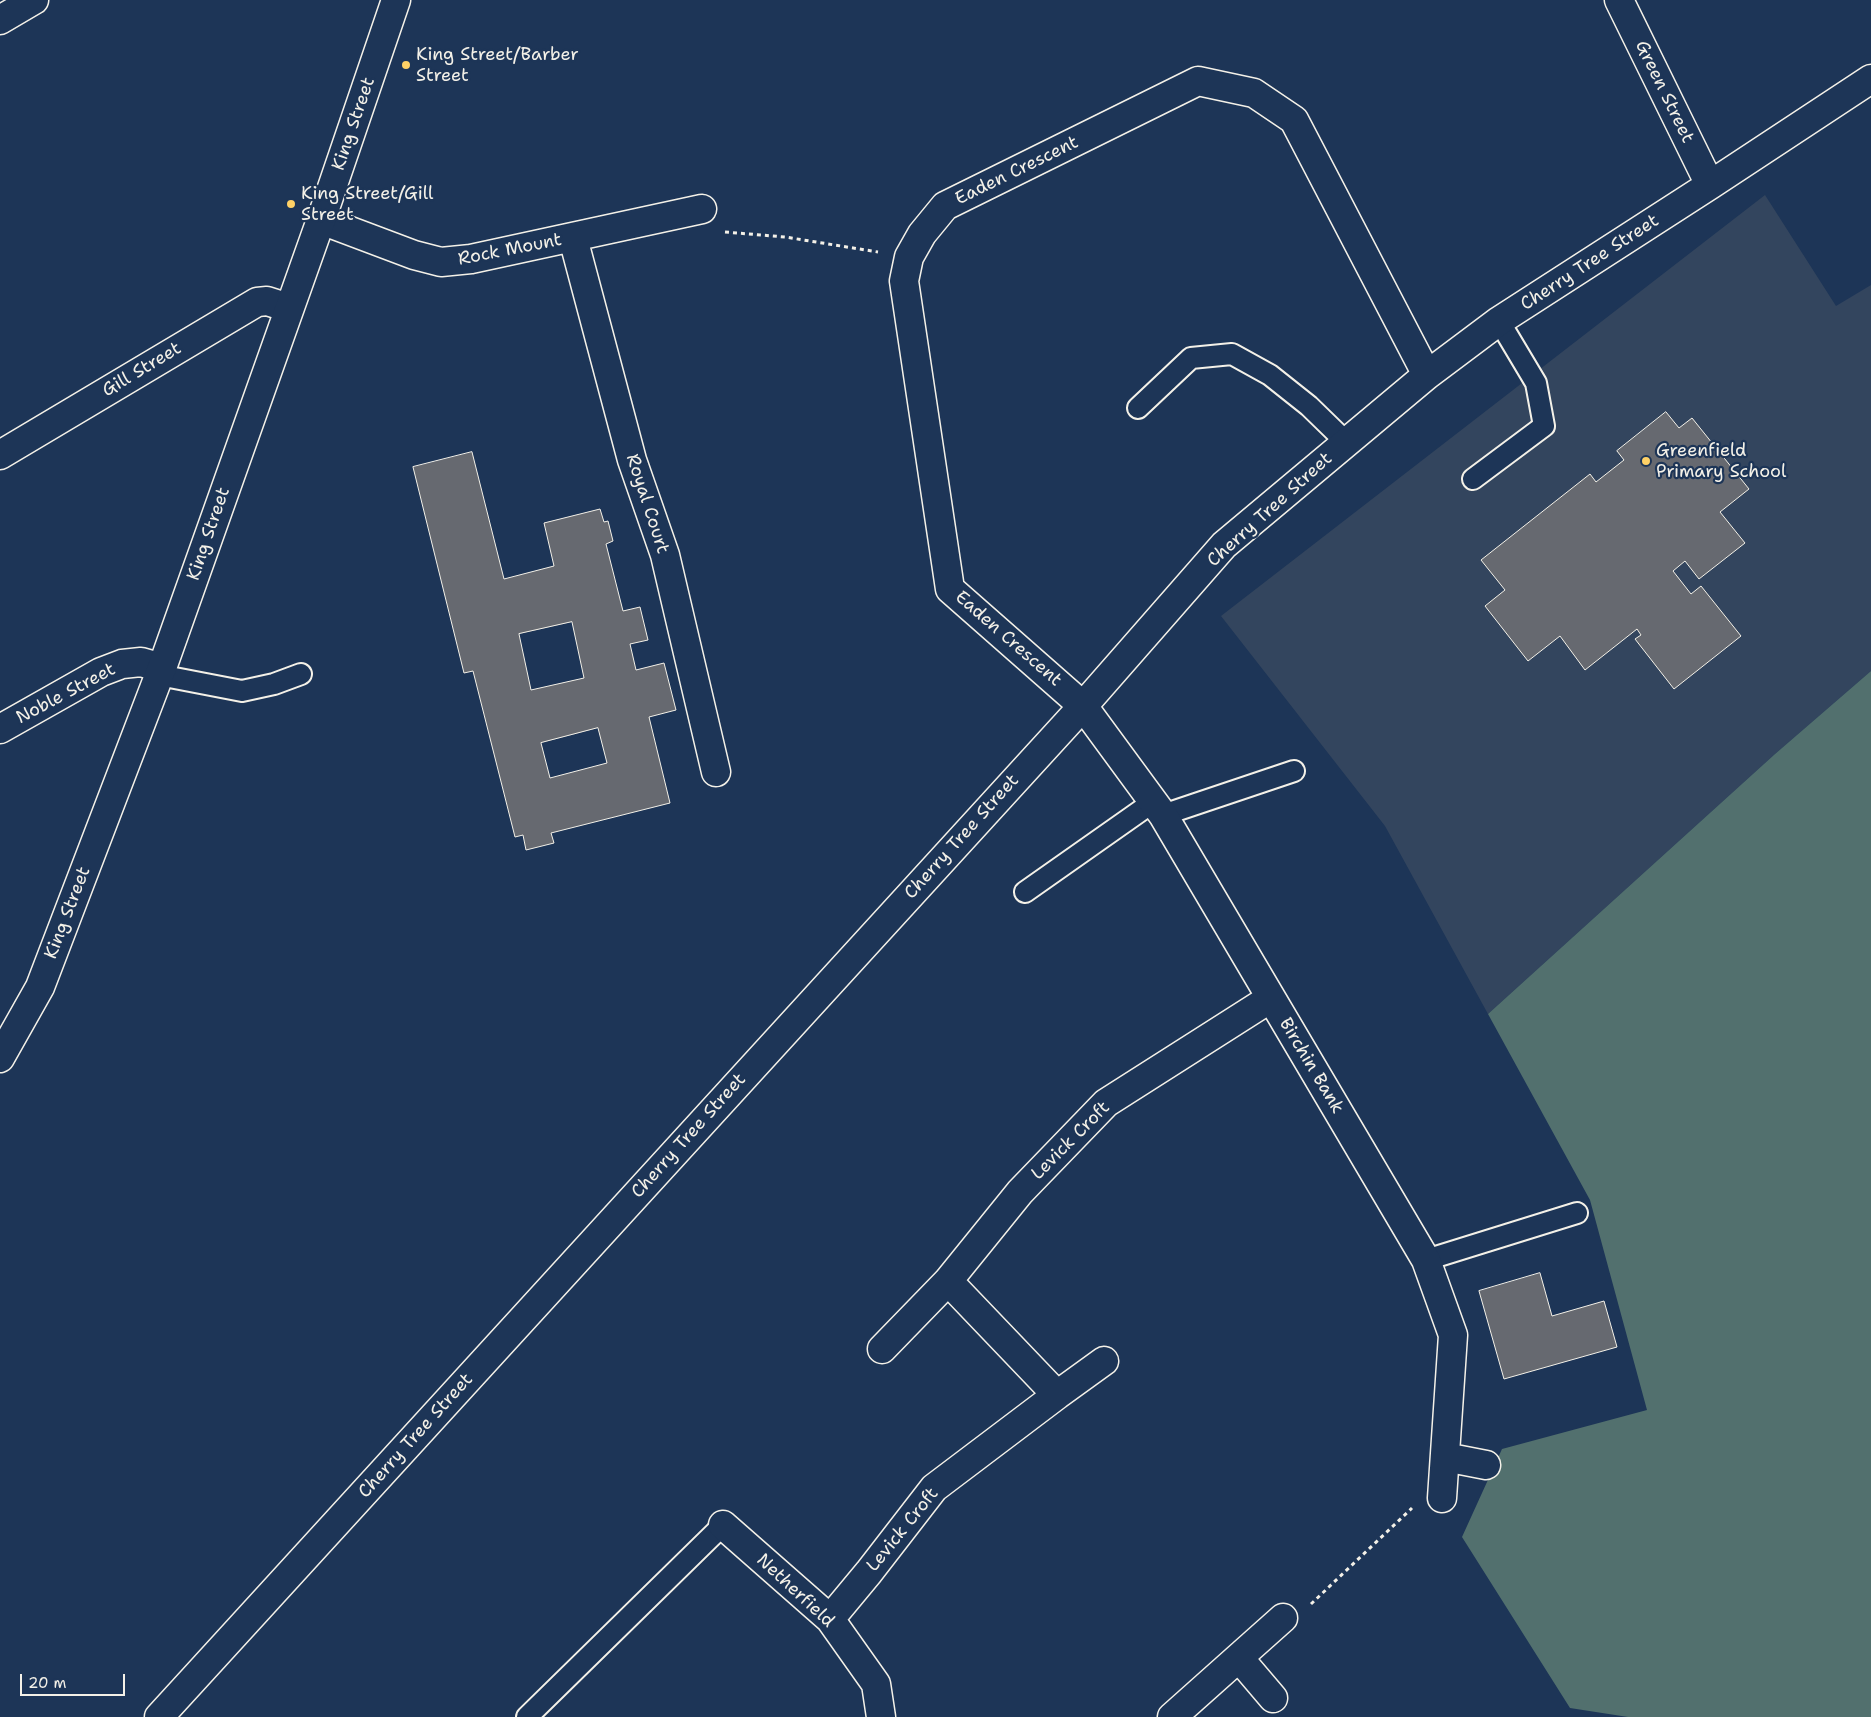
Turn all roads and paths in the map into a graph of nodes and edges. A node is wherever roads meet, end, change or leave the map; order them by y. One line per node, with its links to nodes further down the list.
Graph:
1 (34, 0): 4 (street)
2 (396, 0): 8 (street, King Street)
3 (1619, 0): 6 (street, Green Street)
4 (0, 20)
5 (1871, 79): 6 (street, Cherry Tree Street)
6 (1710, 185): 12 (street, Cherry Tree Street)
7 (702, 209): 9 (street, Rock Mount); 10 (path)
8 (321, 220): 9 (street, Rock Mount); 11 (street, King Street)
9 (573, 238): 23 (street, Royal Court)
10 (909, 257): 13 (street, Eaden Crescent); 20 (street, Eaden Crescent)
11 (288, 308): 16 (street, Gill Street); 18 (street, King Street)
12 (1499, 321): 13 (street, Cherry Tree Street); 17 (lane)
13 (1427, 375): 15 (street, Cherry Tree Street)
14 (1138, 408): 15 (lane)
15 (1346, 442): 20 (street, Cherry Tree Street)
16 (0, 455)
17 (1473, 479)
18 (161, 671): 19 (lane); 21 (street, Noble Street); 27 (street, King Street)
19 (301, 674)
20 (1083, 706): 24 (street, Birchin Bank); 42 (street, Cherry Tree Street)
21 (0, 729)
22 (1294, 771): 24 (lane)
23 (716, 772)
24 (1158, 809): 25 (lane); 26 (street, Birchin Bank)
25 (1025, 892)
26 (1271, 998): 29 (street, Birchin Bank); 30 (street, Levick Croft)
27 (0, 1058)
28 (1577, 1213): 29 (lane)
29 (1426, 1260): 34 (street, Birchin Bank)
30 (948, 1281): 31 (street, Levick Croft); 33 (street)
31 (882, 1348)
32 (1104, 1361): 33 (street, Levick Croft)
33 (1057, 1395): 39 (street, Levick Croft)
34 (1445, 1457): 35 (street); 36 (street, Birchin Bank)
35 (1486, 1465)
36 (1442, 1498): 38 (path)
37 (724, 1525): 39 (street, Netherfield); 43 (lane)
38 (1283, 1618): 40 (street)
39 (830, 1619): 44 (street, Netherfield)
40 (1240, 1658): 41 (street); 45 (street)
41 (1273, 1698)
42 (159, 1717)
43 (528, 1717)
44 (881, 1717)
45 (1172, 1717)

